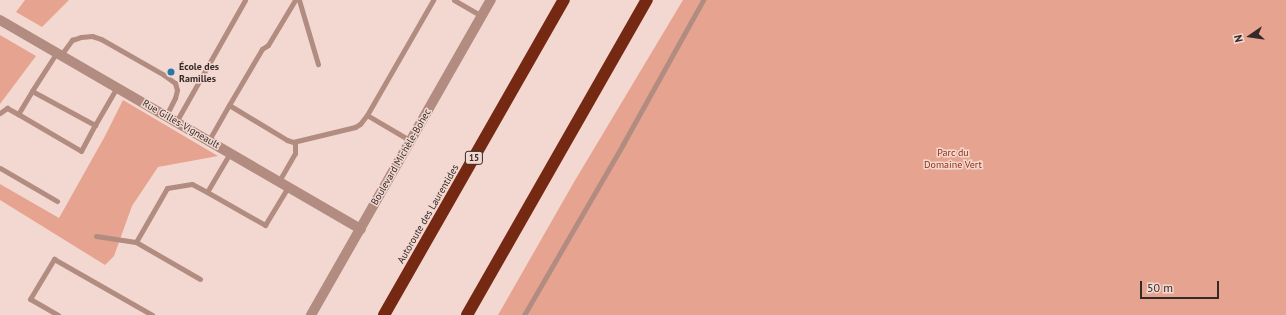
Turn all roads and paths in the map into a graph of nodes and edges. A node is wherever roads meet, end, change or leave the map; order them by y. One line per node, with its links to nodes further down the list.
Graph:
1 (245, 0): 21 (lane)
2 (295, 0): 16 (lane)
3 (299, 0): 13 (lane)
4 (433, 0): 20 (lane)
5 (454, 0): 10 (lane)
6 (491, 0): 10 (street, Boulevard Michèle-Bohec)
7 (564, 0): 39 (highway, Autoroute des Laurentides / 15)
8 (647, 0): 40 (highway)
9 (703, 0): 41 (lane)
10 (482, 16): 24 (street, Boulevard Michèle-Bohec)
11 (0, 20): 12 (street, Rue Gilles-Vigneault)
12 (59, 54): 14 (street, Rue Gilles-Vigneault); 15 (lane); 19 (lane)
13 (318, 64)
14 (117, 87): 19 (street, Rue Gilles-Vigneault); 22 (lane)
15 (32, 91): 18 (lane); 22 (lane)
16 (229, 105): 23 (lane); 25 (lane)
17 (0, 113): 18 (lane)
18 (18, 114): 22 (lane)
19 (166, 116): 21 (street, Rue Gilles-Vigneault)
20 (367, 116): 24 (lane); 25 (lane)
21 (176, 122): 23 (street, Rue Gilles-Vigneault)
22 (95, 125)
23 (209, 140): 26 (street, Rue Gilles-Vigneault)
24 (411, 141): 32 (street, Boulevard Michèle-Bohec)
25 (295, 142): 28 (lane)
26 (230, 153): 28 (street, Rue Gilles-Vigneault); 30 (lane)
27 (0, 168): 31 (lane)
28 (279, 181): 29 (street, Rue Gilles-Vigneault)
29 (288, 186): 30 (lane); 32 (street, Rue Gilles-Vigneault)
30 (207, 192): 34 (lane)
31 (56, 201)
32 (360, 228): 38 (street, Boulevard Michèle-Bohec)
33 (96, 236): 34 (lane)
34 (136, 242): 35 (lane)
35 (200, 279)
36 (58, 315): 37 (lane)
37 (152, 315)
38 (311, 315)
39 (384, 315)
40 (467, 315)
41 (524, 315)

